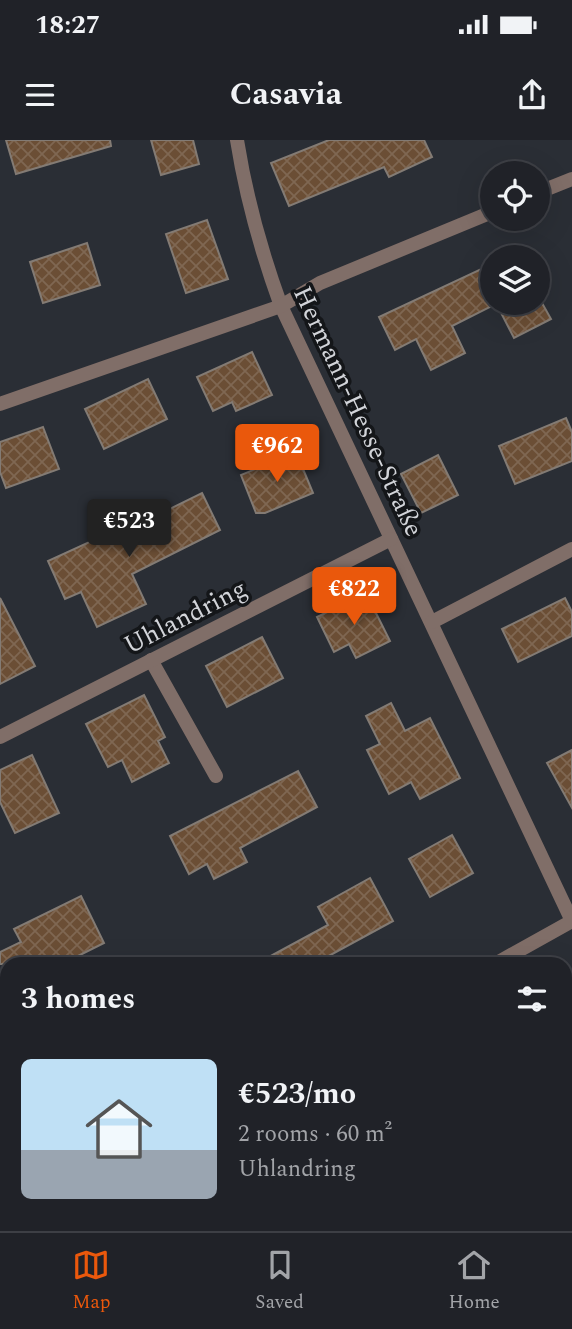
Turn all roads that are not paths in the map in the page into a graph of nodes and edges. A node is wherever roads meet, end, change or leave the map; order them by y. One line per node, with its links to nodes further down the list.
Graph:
1 (237, 140): 5 (street, Hermann-Hesse-Straße)
2 (572, 179): 3 (street)
3 (550, 188)
4 (480, 217): 5 (street)
5 (281, 306): 6 (street); 7 (street, Hermann-Hesse-Straße)
6 (0, 404)
7 (391, 539): 9 (street, Hermann-Hesse-Straße); 10 (street, Uhlandring)
8 (572, 549): 9 (street)
9 (432, 622): 13 (street, Hermann-Hesse-Straße)
10 (152, 660): 11 (street, Uhlandring); 12 (street)
11 (0, 737)
12 (216, 776)
13 (572, 921): 14 (street)
14 (508, 957)

